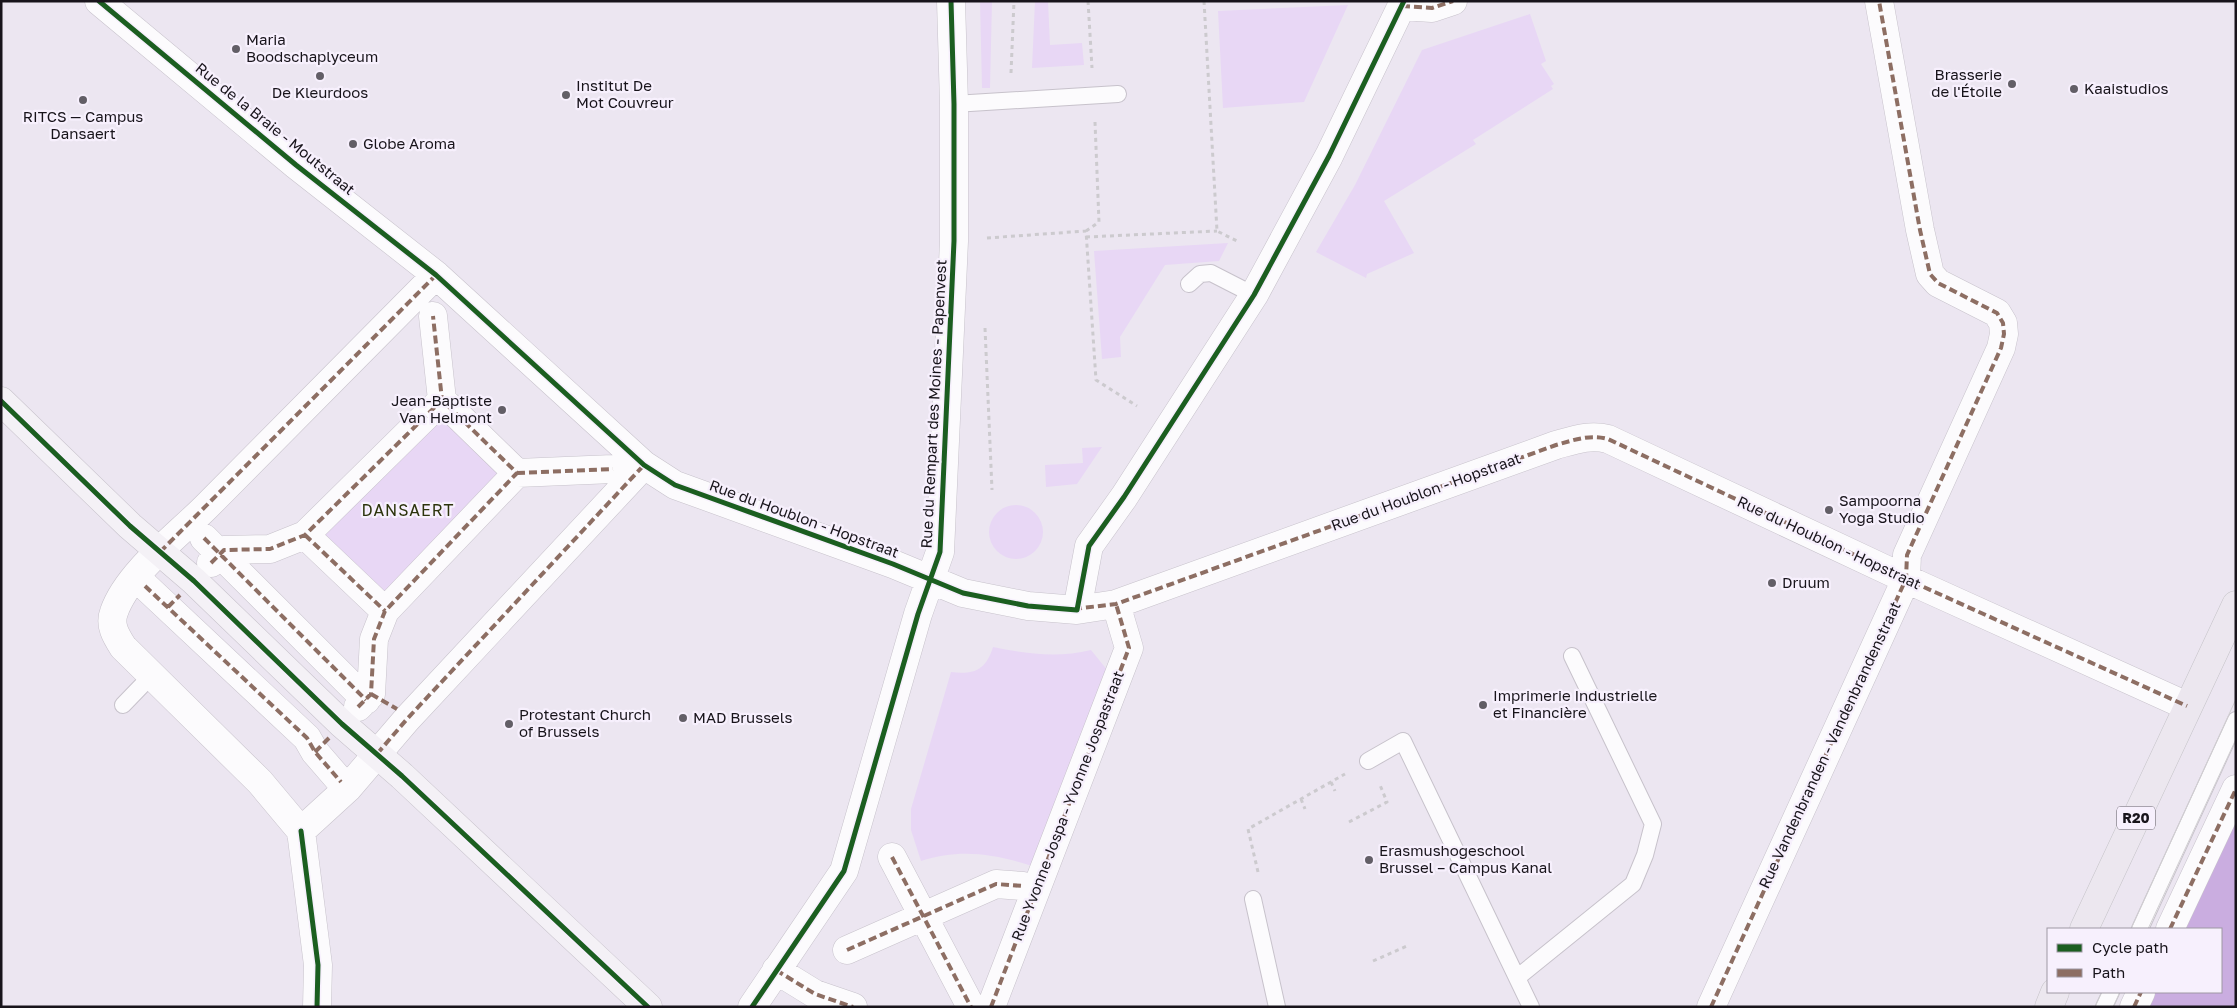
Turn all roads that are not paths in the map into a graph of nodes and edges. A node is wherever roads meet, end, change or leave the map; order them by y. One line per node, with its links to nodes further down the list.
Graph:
1 (99, 1): 8 (street, Rue de la Braie - Moutstraat)
2 (951, 1): 7 (street, Rue du Rempart des Moines - Papenvest)
3 (1453, 1): 5 (street)
4 (1879, 1): 20 (street, Rue Vandenbranden - Vandenbrandenstraat)
5 (1403, 3): 10 (street)
6 (1118, 94): 7 (lane)
7 (954, 104): 19 (street, Rue du Rempart des Moines - Papenvest)
8 (436, 275): 14 (street, Rue de la Braie - Moutstraat); 18 (street)
9 (1189, 284): 10 (lane)
10 (1254, 295): 24 (street)
11 (433, 316): 12 (street)
12 (442, 400): 16 (street); 17 (street)
13 (1, 401): 18 (street)
14 (644, 464): 19 (street, Rue du Houblon - Hopstraat); 33 (street)
15 (613, 469): 16 (street)
16 (517, 473): 25 (street)
17 (305, 535): 25 (street); 28 (street)
18 (160, 552): 27 (street); 33 (street)
19 (930, 579): 24 (street, Rue du Houblon - Hopstraat); 46 (street, Rue du Rempart des Moines - Papenvest)
20 (1906, 579): 22 (street, Rue du Houblon - Hopstraat); 30 (street, Rue du Houblon - Hopstraat); 59 (street, Rue Vandenbranden - Vandenbrandenstraat)
21 (145, 586): 35 (street)
22 (1116, 604): 24 (street, Rue du Houblon - Hopstraat); 56 (street, Rue Yvonne Jospa - Yvonne Jospastraat)
23 (2236, 605): 30 (main road, R20)
24 (1077, 610)
25 (385, 611): 28 (street)
26 (1572, 656): 47 (lane)
27 (151, 676): 29 (lane); 37 (street)
28 (365, 700): 31 (street)
29 (123, 705)
30 (2187, 706): 42 (main road, R20)
31 (397, 709)
32 (2236, 720): 43 (lane)
33 (377, 754): 37 (street); 52 (street)
34 (1370, 765): 47 (lane)
35 (341, 782)
36 (2236, 789): 44 (street)
37 (301, 831): 51 (street)
38 (892, 857): 41 (street)
39 (1023, 886): 41 (street)
40 (1253, 898): 57 (lane)
41 (923, 916): 45 (street); 55 (street)
42 (2084, 928)
43 (2140, 928)
44 (2170, 928)
45 (846, 950)
46 (776, 970): 53 (street, Rue du Rempart des Moines - Papenvest); 54 (street)
47 (1518, 977): 58 (lane)
48 (2055, 993): 60 (main road)
49 (2111, 993): 61 (lane)
50 (2141, 993): 62 (street)
51 (317, 1007)
52 (648, 1007)
53 (752, 1007)
54 (853, 1007)
55 (971, 1007)
56 (991, 1007)
57 (1277, 1007)
58 (1532, 1007)
59 (1711, 1007)
60 (2048, 1007)
61 (2104, 1007)
62 (2134, 1007)

